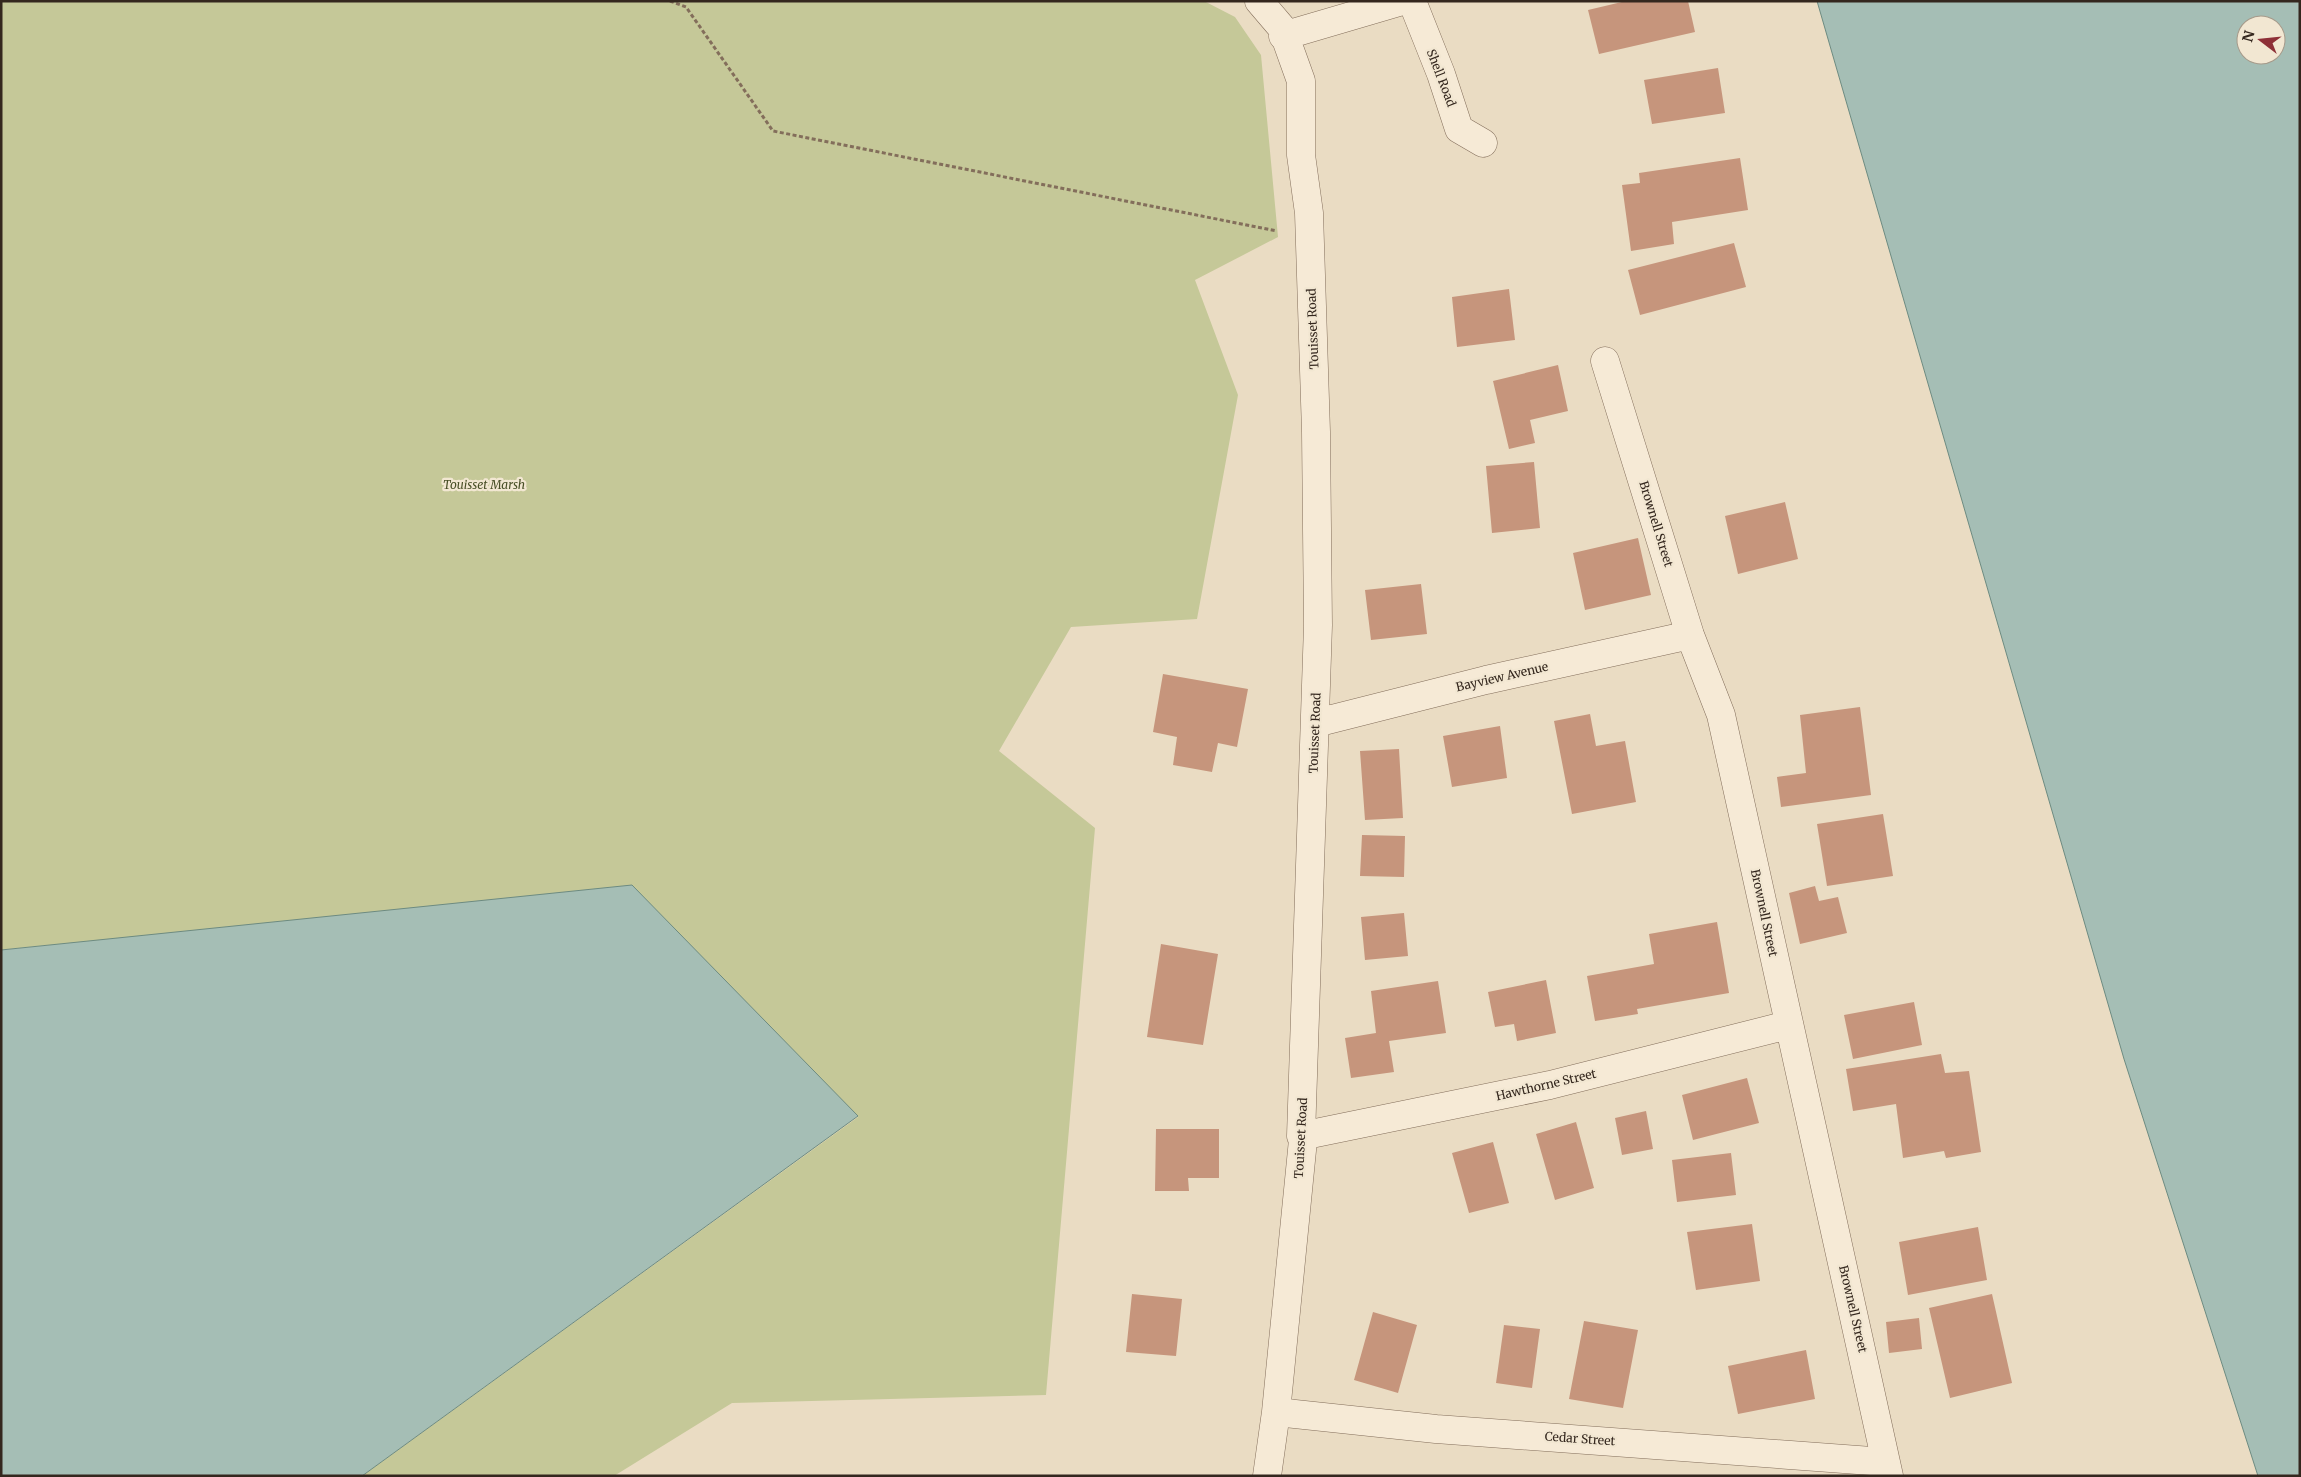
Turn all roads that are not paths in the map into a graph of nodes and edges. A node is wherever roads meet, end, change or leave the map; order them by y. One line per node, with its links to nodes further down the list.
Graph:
1 (1259, 1): 4 (street, Touisset Road)
2 (1402, 1): 4 (street)
3 (1412, 1): 5 (street, Shell Road)
4 (1283, 36): 8 (street, Touisset Road)
5 (1483, 143)
6 (1605, 361): 7 (street, Brownell Street)
7 (1690, 635): 8 (street, Bayview Avenue); 9 (street, Brownell Street)
8 (1316, 723): 10 (street, Touisset Road)
9 (1788, 1025): 10 (street, Hawthorne Street); 12 (street, Brownell Street)
10 (1301, 1136): 11 (street, Touisset Road)
11 (1276, 1412): 12 (street, Cedar Street); 13 (street, Touisset Road)
12 (1887, 1469)
13 (1266, 1476)

